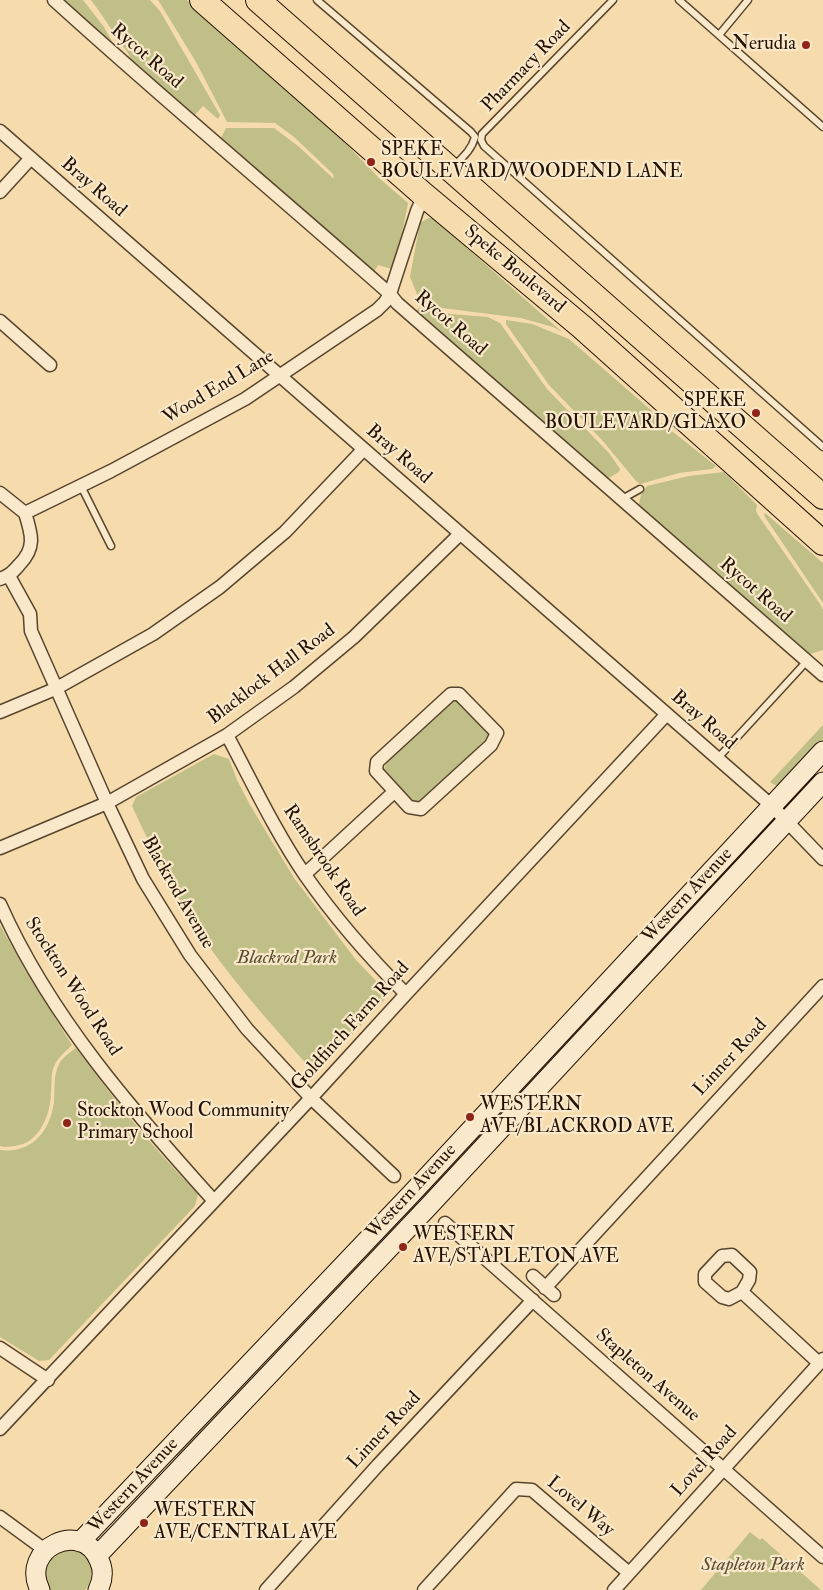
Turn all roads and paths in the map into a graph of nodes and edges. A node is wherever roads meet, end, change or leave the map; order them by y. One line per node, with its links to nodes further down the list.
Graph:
1 (54, 0): 15 (street, Rycot Road)
2 (202, 0): 14 (highway, Speke Boulevard)
3 (258, 0): 12 (highway, Speke Boulevard)
4 (317, 0): 12 (lane, Pharmacy Road)
5 (614, 0): 19 (lane, Pharmacy Road)
6 (679, 0): 8 (lane)
7 (748, 0): 8 (lane)
8 (719, 35): 9 (lane)
9 (823, 127)
10 (0, 131): 11 (street, Bray Road)
11 (31, 158): 13 (street); 18 (street, Bray Road)
12 (449, 168): 14 (highway); 24 (highway, Speke Boulevard)
13 (0, 192)
14 (424, 195): 15 (street, Wood End Lane); 28 (highway, Speke Boulevard)
15 (390, 294): 18 (street, Wood End Lane); 25 (street, Rycot Road)
16 (0, 321): 17 (street)
17 (50, 365)
18 (278, 376): 20 (street, Bray Road); 21 (street, Wood End Lane)
19 (823, 447)
20 (363, 450): 27 (street, Bray Road); 33 (street)
21 (80, 486): 26 (street, Wood End Lane); 29 (lane)
22 (640, 489): 25 (lane)
23 (0, 493): 26 (street)
24 (823, 497)
25 (622, 499): 31 (street, Rycot Road)
26 (25, 513): 30 (street)
27 (460, 534): 35 (street, Bray Road); 36 (street, Blacklock Hall Road)
28 (823, 543)
29 (111, 546)
30 (5, 578): 33 (street, Blackrod Avenue)
31 (807, 661): 32 (street, Rycot Road); 38 (lane)
32 (823, 674)
33 (55, 689): 34 (street); 41 (street, Blackrod Avenue)
34 (0, 712)
35 (666, 715): 38 (street, Bray Road); 49 (street, Goldfinch Farm Road)
36 (227, 735): 41 (street, Blacklock Hall Road); 46 (street, Ramsbrook Road)
37 (823, 751): 42 (street, Western Avenue)
38 (717, 759): 42 (street, Bray Road)
39 (823, 782): 43 (street, Western Avenue)
40 (394, 792): 40 (street); 46 (street)
41 (107, 803): 44 (street, Blacklock Hall Road); 50 (street, Blackrod Avenue)
42 (772, 806): 43 (street, Bray Road); 63 (street, Western Avenue)
43 (785, 821): 45 (street, Bray Road); 65 (street, Western Avenue)
44 (0, 848)
45 (823, 859)
46 (305, 874): 49 (street, Ramsbrook Road)
47 (0, 904): 52 (street, Stockton Wood Road)
48 (823, 986): 54 (street, Linner Road)
49 (406, 994): 50 (street, Goldfinch Farm Road)
50 (311, 1098): 51 (street, Blackrod Avenue); 52 (street, Goldfinch Farm Road)
51 (394, 1176)
52 (214, 1200): 59 (street, Goldfinch Farm Road)
53 (446, 1223): 56 (street, Stapleton Avenue)
54 (533, 1276)
55 (742, 1292): 58 (street)
56 (533, 1300): 61 (street, Stapleton Avenue); 70 (street, Linner Road)
57 (0, 1348): 59 (street)
58 (821, 1361): 61 (street, Lovel Road)
59 (48, 1380): 60 (street, Goldfinch Farm Road)
60 (0, 1429)
61 (725, 1470): 66 (street, Stapleton Avenue); 67 (street, Lovel Road)
62 (0, 1517): 64 (street)
63 (80, 1542): 64 (street); 65 (street)
64 (45, 1550): 69 (street)
65 (97, 1556): 68 (street)
66 (823, 1557)
67 (629, 1574): 71 (street, Lovel Way); 72 (street, Lovel Road)
68 (102, 1588)
69 (38, 1589)
70 (266, 1590)
71 (424, 1590)
72 (614, 1590)

